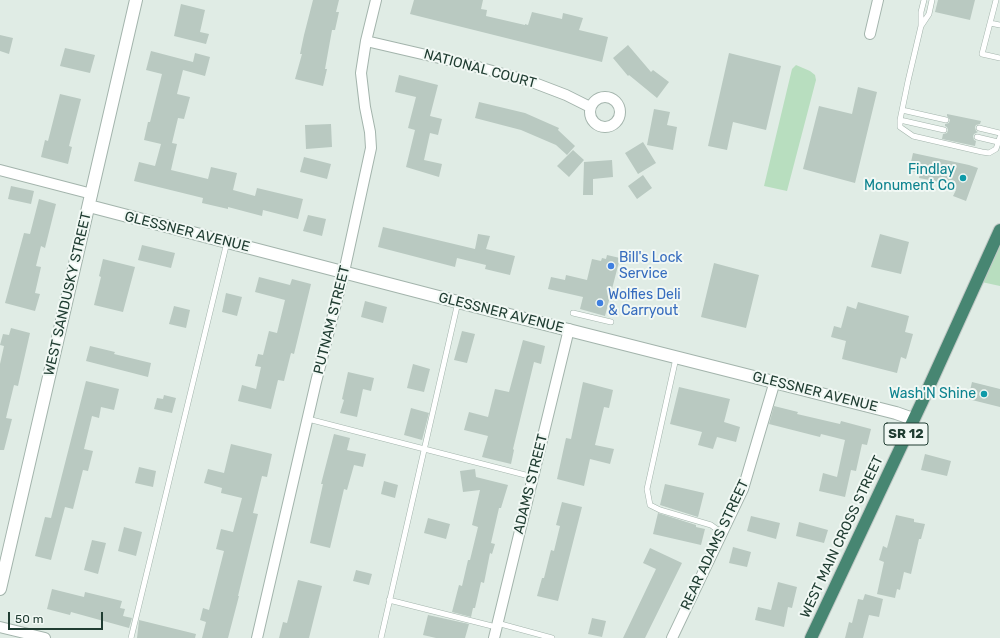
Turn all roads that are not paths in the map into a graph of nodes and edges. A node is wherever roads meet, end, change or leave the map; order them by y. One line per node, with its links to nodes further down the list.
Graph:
1 (136, 0): 24 (street, WEST SANDUSKY STREET)
2 (376, 0): 12 (street, PUTNAM STREET)
3 (878, 0): 11 (street)
4 (924, 0): 10 (lane)
5 (932, 0): 10 (lane)
6 (996, 0): 7 (lane)
7 (997, 7): 8 (lane)
8 (990, 23): 9 (lane); 13 (lane)
9 (1000, 25)
10 (921, 26): 15 (lane)
11 (870, 34)
12 (366, 41): 14 (street, NATIONAL COURT); 28 (street, PUTNAM STREET)
13 (1000, 58)
14 (590, 107)
15 (902, 110): 16 (lane); 17 (lane)
16 (900, 120): 19 (lane); 22 (lane)
17 (946, 120)
18 (979, 128): 20 (lane)
19 (944, 130)
20 (1000, 133)
21 (977, 137): 22 (lane)
22 (999, 140)
23 (0, 170): 24 (street)
24 (92, 194): 25 (street, WEST SANDUSKY STREET)
25 (89, 206): 27 (street, GLESSNER AVENUE); 40 (street, WEST SANDUSKY STREET)
26 (1000, 230): 36 (highway, WEST MAIN CROSS STREET / SR 12)
27 (227, 242): 28 (street, GLESSNER AVENUE); 45 (lane)
28 (344, 272): 29 (street, GLESSNER AVENUE); 35 (street, PUTNAM STREET)
29 (458, 302): 32 (street, GLESSNER AVENUE); 37 (lane)
30 (573, 313): 31 (lane)
31 (611, 322)
32 (569, 329): 33 (street, GLESSNER AVENUE); 38 (street, ADAMS STREET)
33 (676, 356): 34 (street, GLESSNER AVENUE); 39 (lane)
34 (775, 381): 36 (street, GLESSNER AVENUE); 39 (street, REAR ADAMS STREET)
35 (308, 419): 37 (lane); 46 (street, PUTNAM STREET)
36 (913, 419): 51 (highway, WEST MAIN CROSS STREET / SR 12)
37 (424, 448): 38 (lane); 41 (lane)
38 (533, 477): 42 (street, ADAMS STREET)
39 (722, 533): 50 (street, REAR ADAMS STREET)
40 (0, 589)
41 (389, 600): 42 (lane); 47 (lane)
42 (497, 625): 48 (street, ADAMS STREET); 49 (lane)
43 (0, 626): 44 (street)
44 (46, 638)
45 (131, 638)
46 (257, 638)
47 (380, 638)
48 (494, 638)
49 (552, 638)
50 (672, 638)
51 (811, 638)

